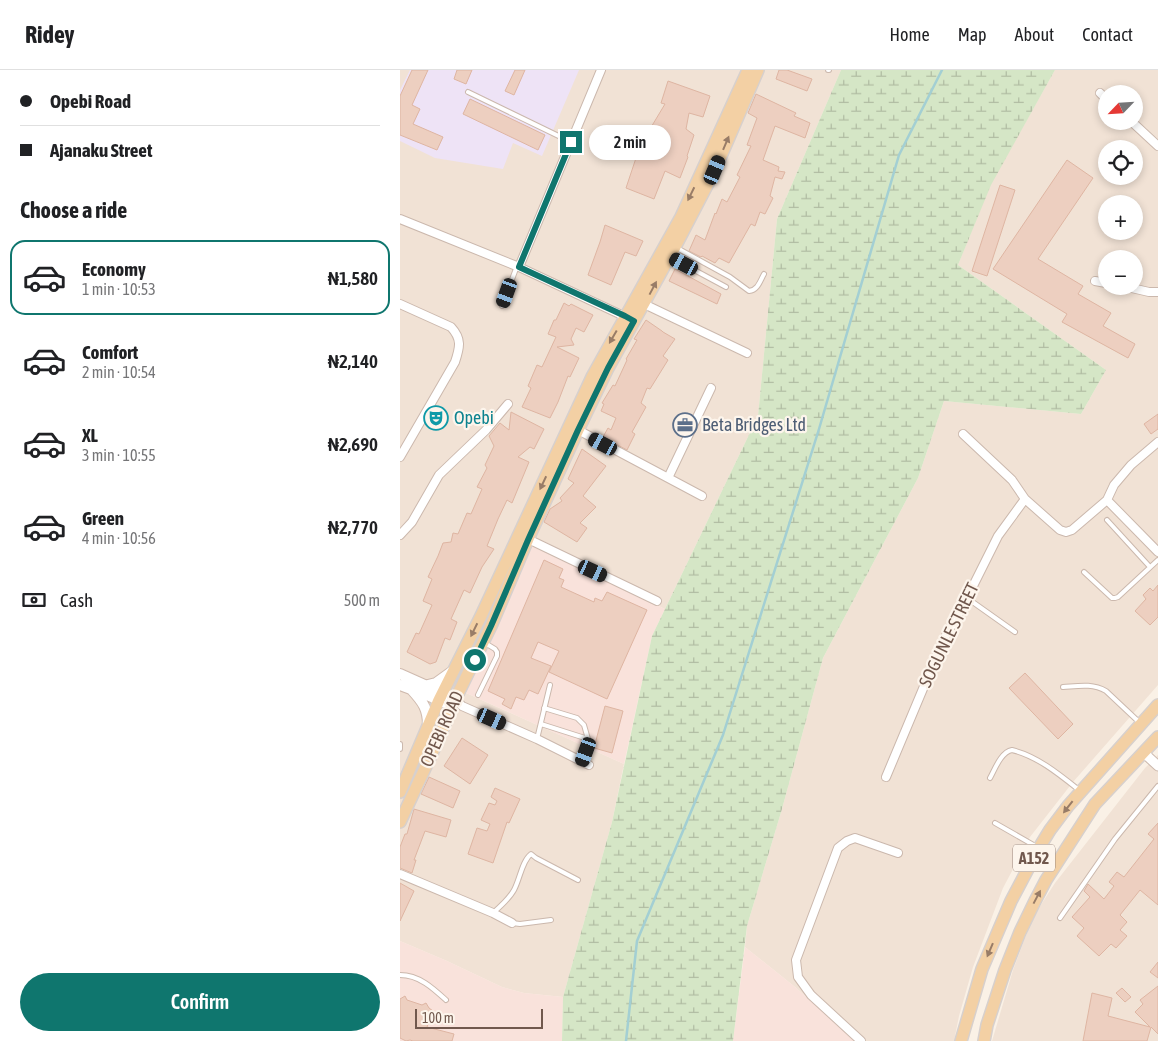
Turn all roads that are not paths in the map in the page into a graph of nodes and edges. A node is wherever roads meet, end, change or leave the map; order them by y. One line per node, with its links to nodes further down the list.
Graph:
1 (601, 70): 6 (street)
2 (748, 70): 20 (main road, OPEBI ROAD, one-way to 20)
3 (758, 70): 9 (main road, OPEBI ROAD, one-way to 3)
4 (468, 92): 6 (lane)
5 (1141, 130): 7 (street)
6 (571, 142): 10 (street)
7 (1158, 146)
8 (400, 219): 10 (street)
9 (673, 252): 11 (lane); 14 (lane); 18 (main road, OPEBI ROAD, one-way to 9)
10 (518, 266): 19 (lane); 20 (street)
11 (764, 274)
12 (1095, 281): 13 (street)
13 (1098, 282)
14 (726, 287)
15 (1143, 291): 16 (street)
16 (1158, 292)
17 (400, 304): 27 (street)
18 (644, 304): 20 (main road, OPEBI ROAD); 21 (street)
19 (502, 306)
20 (630, 319): 24 (main road, OPEBI ROAD); 43 (main road, OPEBI ROAD, one-way to 43)
21 (747, 353)
22 (711, 388): 28 (street)
23 (508, 404): 33 (street)
24 (578, 430): 28 (street); 34 (main road, OPEBI ROAD)
25 (963, 434): 30 (street)
26 (1158, 442): 31 (street)
27 (400, 457)
28 (668, 478): 29 (street)
29 (702, 496)
30 (1025, 499): 31 (street); 39 (street, SOGUNLE STREET)
31 (1107, 500): 35 (street)
32 (1107, 520): 37 (lane)
33 (400, 535)
34 (528, 540): 40 (street); 42 (main road, OPEBI ROAD)
35 (1158, 552)
36 (1158, 560): 37 (lane)
37 (1150, 567): 38 (lane)
38 (1084, 572)
39 (967, 598): 41 (lane); 69 (street, SOGUNLE STREET)
40 (656, 601)
41 (1015, 632)
42 (483, 643): 50 (lane); 52 (main road, OPEBI ROAD)
43 (455, 669): 47 (main road); 51 (main road, OPEBI ROAD)
44 (400, 674): 47 (main road)
45 (400, 684): 49 (main road)
46 (550, 685): 54 (lane)
47 (424, 686): 51 (main road)
48 (1063, 686): 56 (lane)
49 (412, 690): 51 (main road); 57 (main road)
50 (478, 695)
51 (441, 696): 52 (main road); 57 (main road, OPEBI ROAD)
52 (457, 704): 59 (street); 74 (main road, OPEBI ROAD)
53 (1158, 706): 56 (main road, A152)
54 (544, 708): 55 (lane); 60 (lane)
55 (541, 724): 59 (lane); 60 (lane)
56 (1141, 724): 72 (main road, A152)
57 (428, 726): 68 (main road, OPEBI ROAD)
58 (1158, 737): 64 (main road, A152)
59 (536, 739): 66 (street)
60 (588, 740): 66 (lane)
61 (400, 744): 63 (lane)
62 (1116, 745): 65 (lane)
63 (400, 749)
64 (1144, 753): 67 (street); 88 (main road, A152, one-way to 64)
65 (1107, 756)
66 (586, 763)
67 (1158, 766)
68 (404, 771): 73 (main road, OPEBI ROAD)
69 (886, 777)
70 (990, 778): 72 (lane)
71 (1158, 786): 81 (lane)
72 (1081, 791): 76 (main road, A152, one-way to 76)
73 (400, 792)
74 (400, 822)
75 (995, 823): 76 (lane)
76 (1039, 848): 87 (main road, A152, one-way to 87)
77 (898, 853): 86 (street)
78 (400, 874): 80 (street)
79 (578, 880): 80 (lane)
80 (493, 913): 83 (street)
81 (1060, 918)
82 (551, 920): 83 (lane)
83 (512, 924)
84 (400, 975): 85 (lane)
85 (446, 1000)
86 (861, 1041)
87 (961, 1041)
88 (984, 1041)

